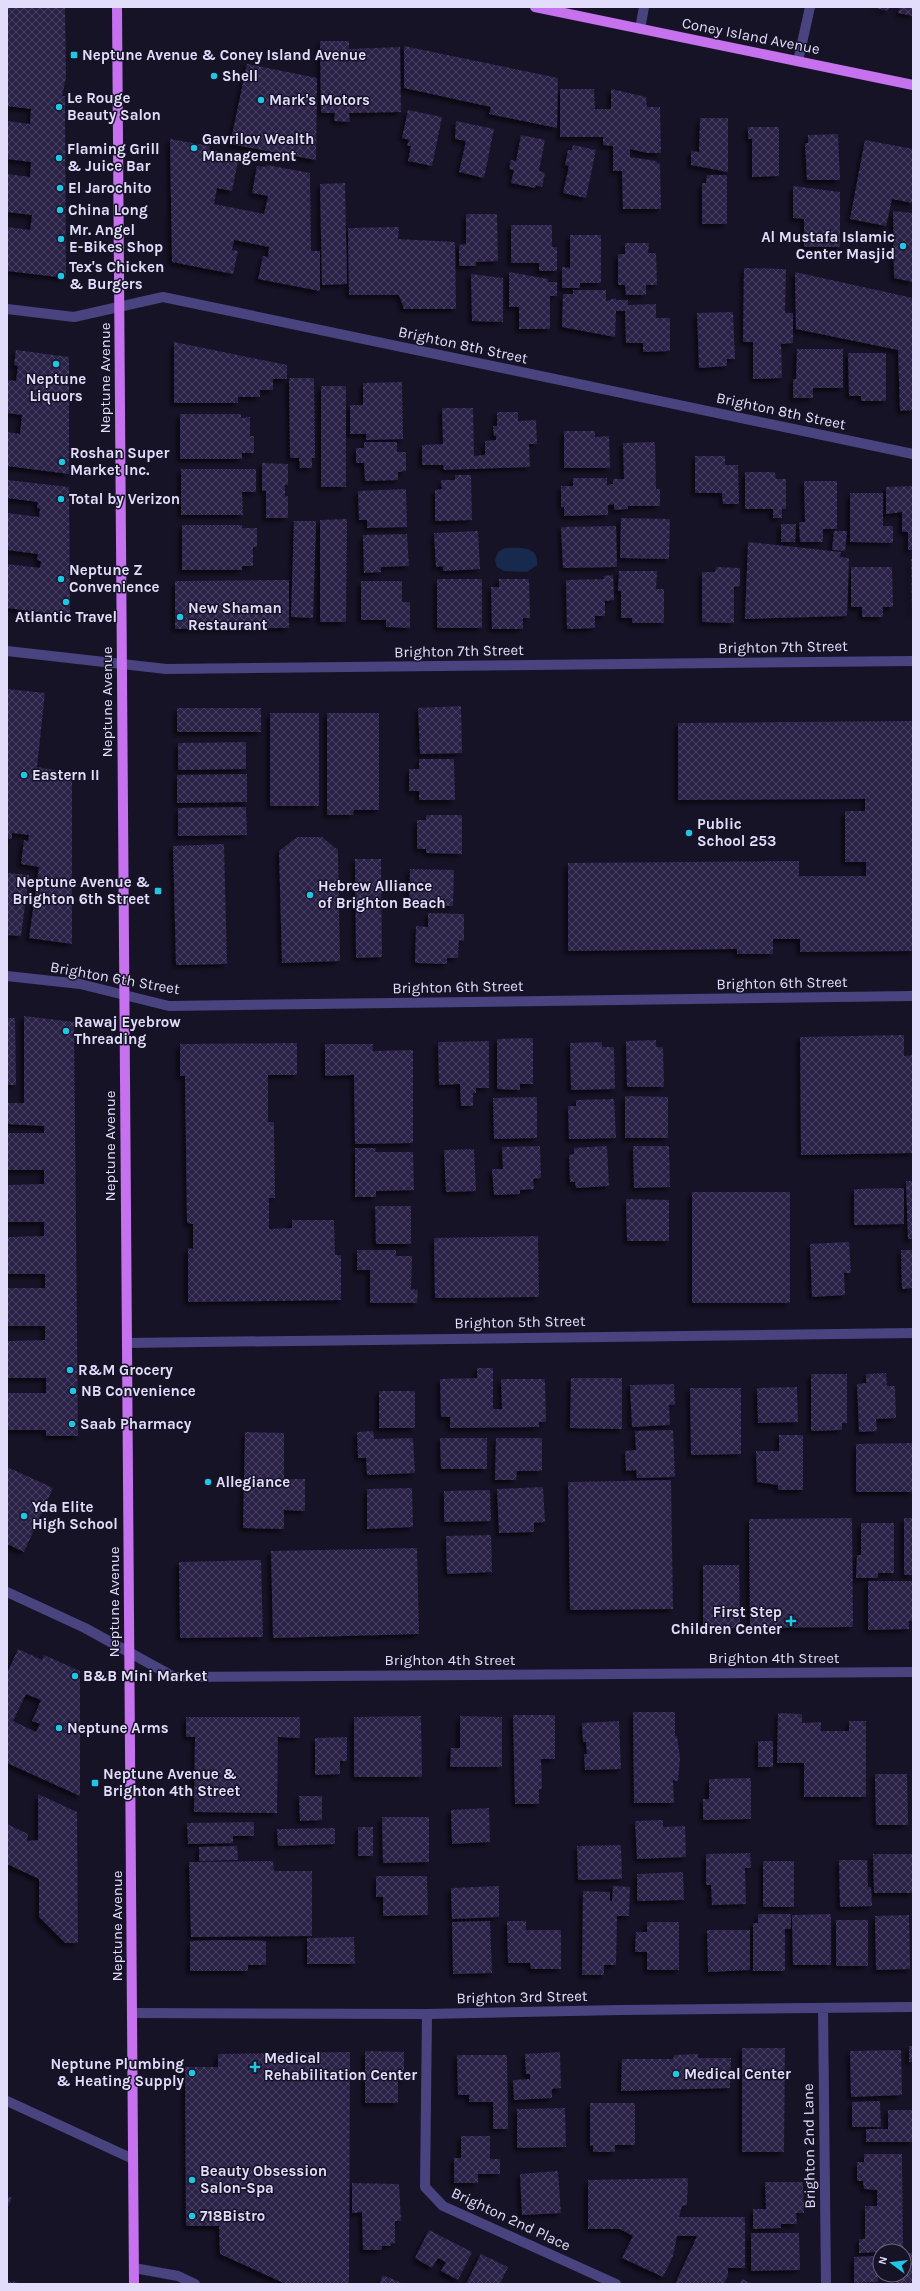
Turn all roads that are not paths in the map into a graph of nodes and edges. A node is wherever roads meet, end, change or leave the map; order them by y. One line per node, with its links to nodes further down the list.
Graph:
1 (117, 7): 8 (main road, Neptune Avenue)
2 (535, 7): 5 (main road, Coney Island Avenue)
3 (644, 7): 5 (street)
4 (810, 7): 6 (street)
5 (640, 29): 6 (main road, Coney Island Avenue)
6 (798, 61): 7 (main road, Coney Island Avenue)
7 (913, 84)
8 (119, 307): 9 (street, Brighton 8th Street); 10 (street, Brighton 8th Street); 13 (main road, Neptune Avenue)
9 (7, 309)
10 (913, 454)
11 (7, 651): 13 (street, Brighton 7th Street)
12 (913, 661): 13 (street, Brighton 7th Street)
13 (122, 664): 15 (main road, Neptune Avenue)
14 (7, 976): 15 (street, Brighton 6th Street)
15 (124, 995): 16 (street, Brighton 6th Street); 18 (main road, Neptune Avenue)
16 (913, 996)
17 (913, 1333): 18 (street, Brighton 5th Street)
18 (127, 1343): 20 (main road, Neptune Avenue)
19 (7, 1592): 20 (street, Brighton 4th Street)
20 (129, 1652): 21 (street, Brighton 4th Street); 24 (main road, Neptune Avenue)
21 (913, 1672)
22 (913, 2007): 23 (street, Brighton 3rd Street)
23 (823, 2008): 25 (street, Brighton 3rd Street); 32 (street, Brighton 2nd Lane)
24 (132, 2013): 25 (street, Brighton 3rd Street); 27 (main road, Neptune Avenue)
25 (427, 2014): 31 (street, Brighton 2nd Place)
26 (7, 2101): 27 (street)
27 (133, 2159): 28 (main road, Neptune Avenue)
28 (134, 2268): 29 (main road, Neptune Avenue); 30 (street)
29 (134, 2284)
30 (195, 2284)
31 (616, 2284)
32 (826, 2284)

